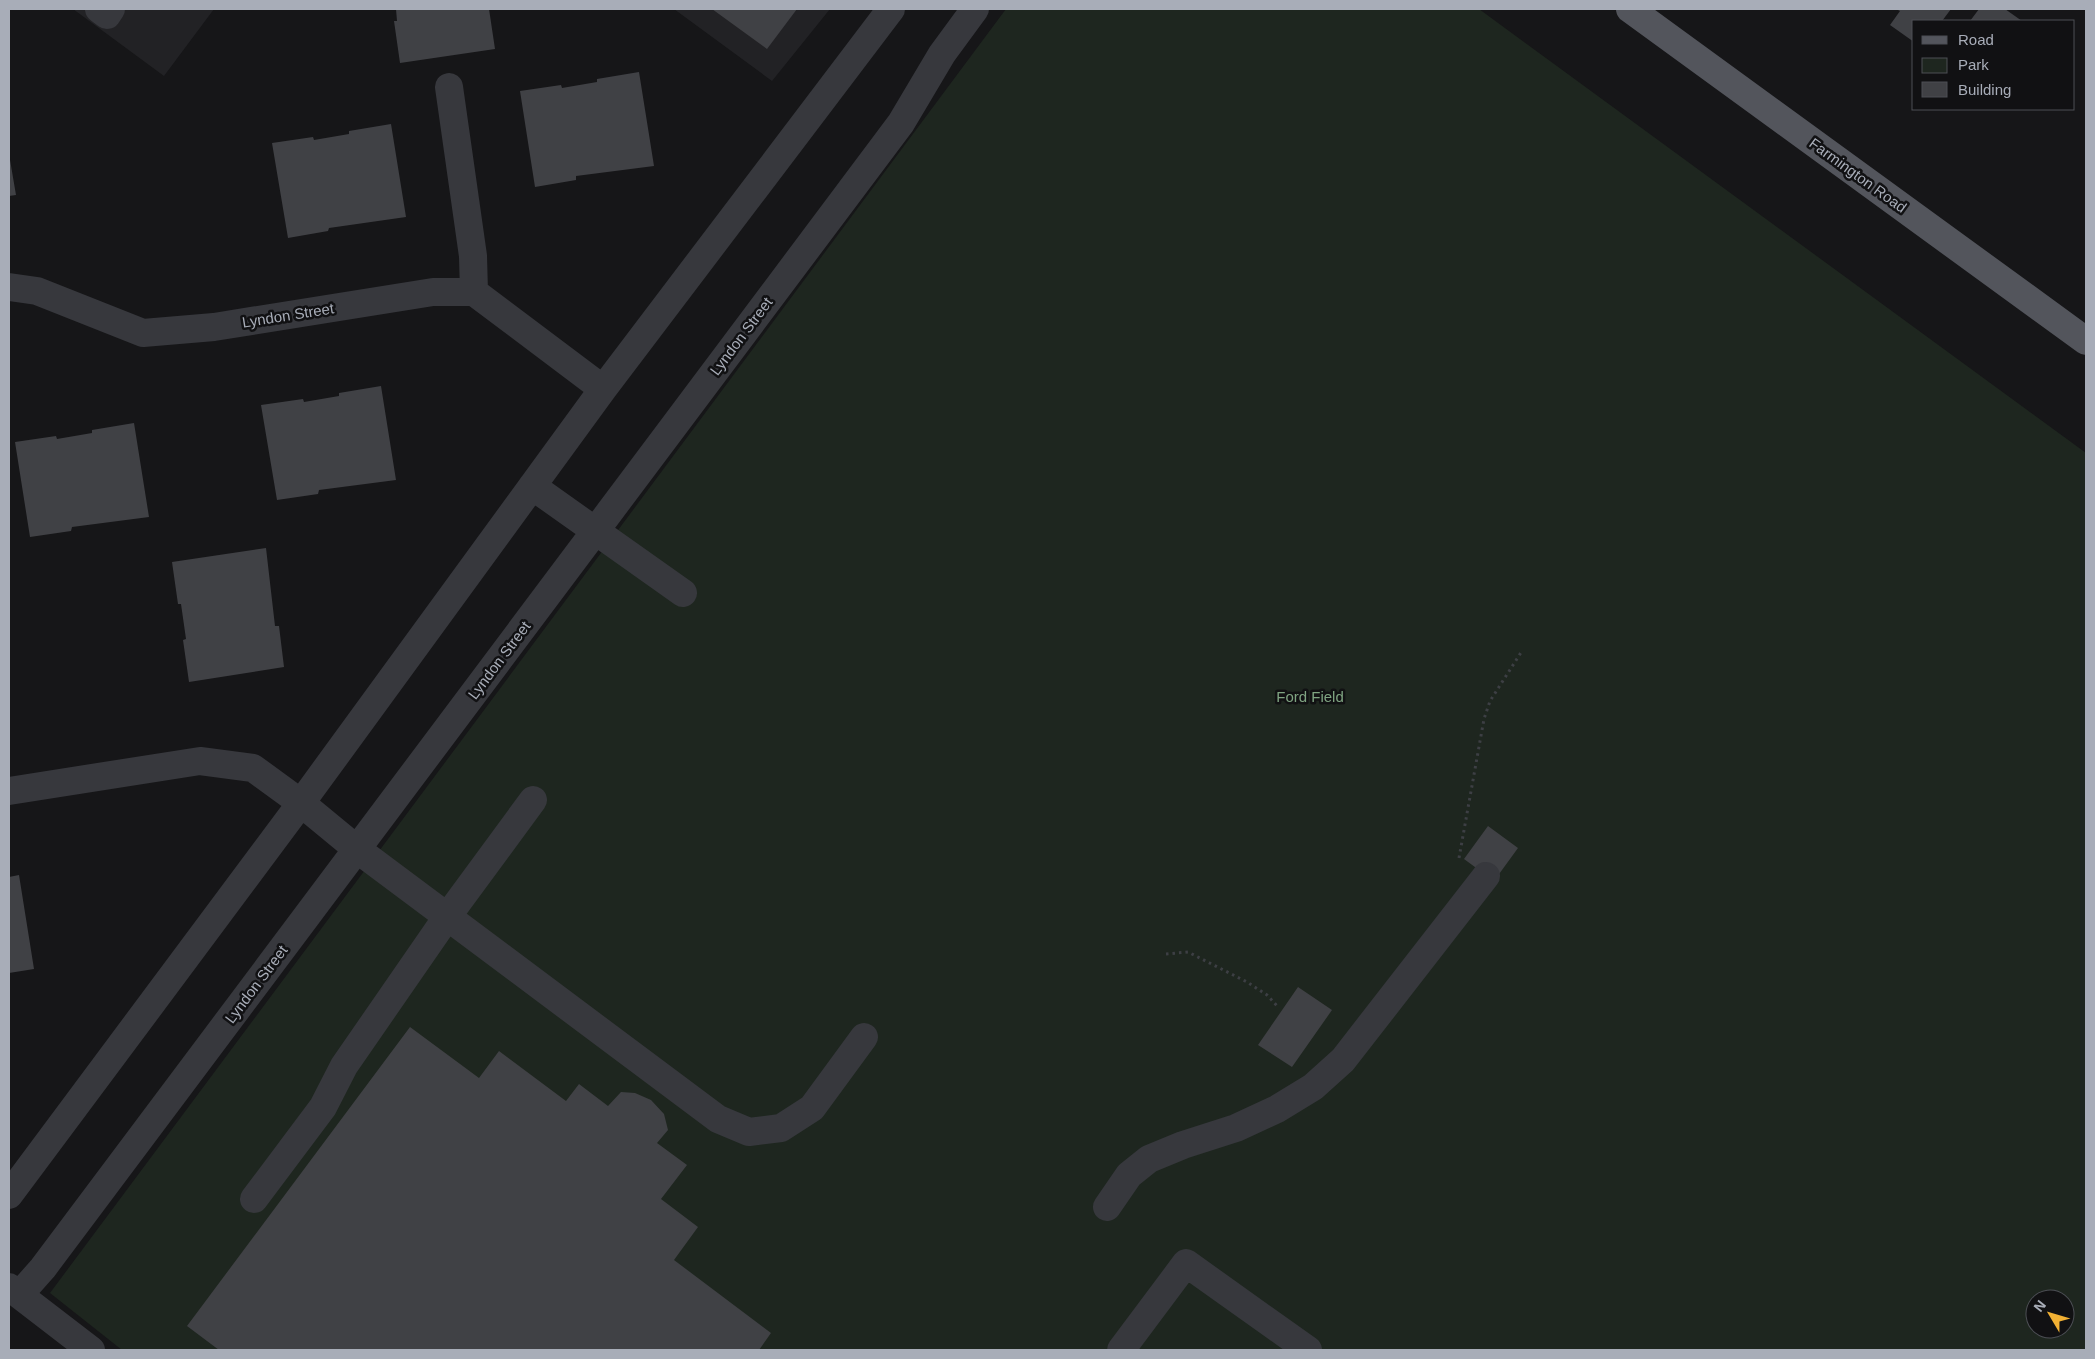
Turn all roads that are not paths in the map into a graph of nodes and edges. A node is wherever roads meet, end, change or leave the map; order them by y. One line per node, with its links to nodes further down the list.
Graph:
1 (99, 9): 2 (street)
2 (111, 9)
3 (891, 9): 10 (street)
4 (976, 9): 12 (street, Lyndon Street)
5 (1630, 9): 9 (main road, Farmington Road)
6 (450, 87): 8 (street)
7 (9, 287): 8 (street, Lyndon Street)
8 (474, 292): 10 (street)
9 (2086, 341)
10 (603, 389): 11 (street)
11 (532, 486): 12 (street); 16 (street)
12 (595, 532): 13 (street); 17 (street, Lyndon Street)
13 (683, 593)
14 (9, 790): 16 (street)
15 (533, 800): 19 (street)
16 (301, 803): 17 (street); 21 (street)
17 (358, 850): 19 (street); 24 (street, Lyndon Street)
18 (1486, 876): 23 (street)
19 (447, 916): 20 (street); 22 (street)
20 (864, 1037)
21 (9, 1195)
22 (254, 1199)
23 (1107, 1207)
24 (14, 1290): 25 (street)
25 (91, 1350)
26 (1121, 1350): 27 (street)
27 (1308, 1350)

